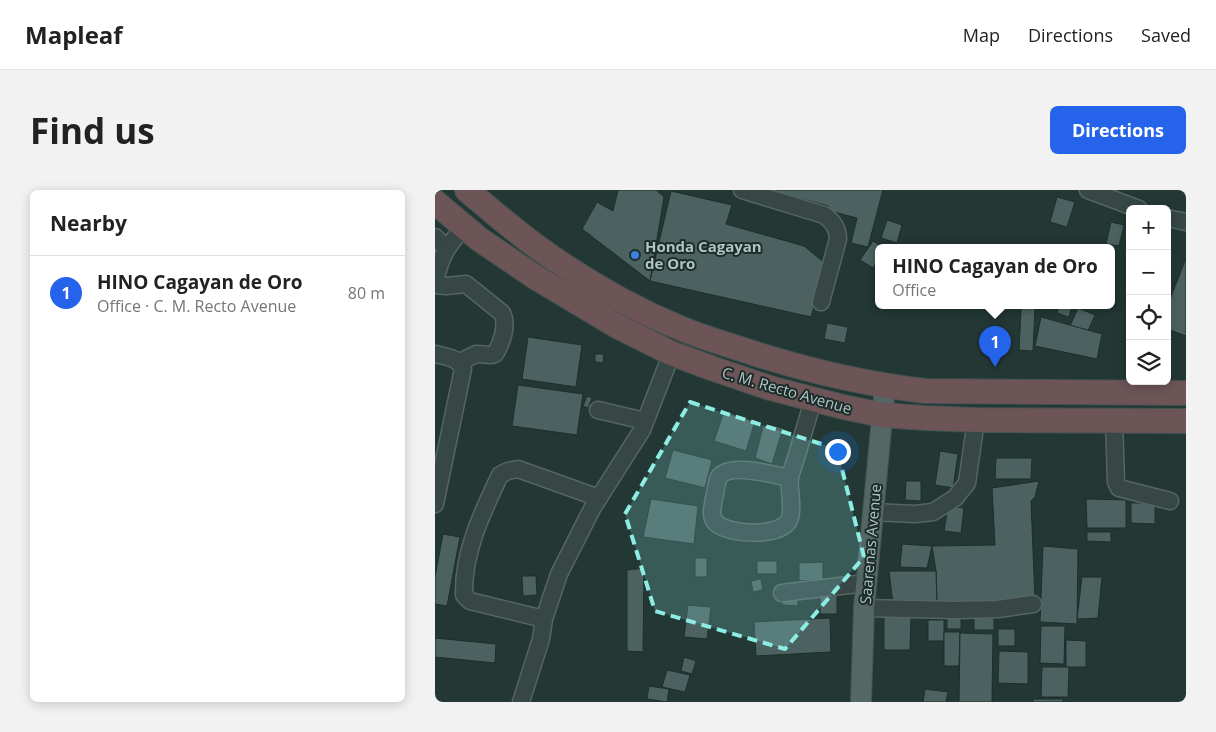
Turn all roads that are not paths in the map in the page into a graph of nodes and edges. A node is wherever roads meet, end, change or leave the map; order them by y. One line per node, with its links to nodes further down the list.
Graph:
1 (467, 190): 12 (highway, C. M. Recto Avenue)
2 (742, 190): 11 (street)
3 (1088, 190): 5 (street)
4 (435, 202): 8 (highway, C. M. Recto Avenue)
5 (1128, 205)
6 (1171, 219): 7 (street)
7 (1186, 222)
8 (464, 227): 9 (street); 13 (highway, C. M. Recto Avenue)
9 (441, 242): 10 (street)
10 (435, 283): 15 (street)
11 (821, 302)
12 (681, 329): 13 (street); 16 (highway, C. M. Recto Avenue)
13 (671, 353): 18 (highway, C. M. Recto Avenue); 23 (street)
14 (435, 354): 15 (street)
15 (460, 362): 28 (street)
16 (885, 387): 17 (highway, C. M. Recto Avenue); 20 (main road, Saarenas Avenue)
17 (1186, 394)
18 (813, 400): 20 (highway, C. M. Recto Avenue); 25 (street)
19 (598, 410): 23 (street)
20 (881, 414): 21 (highway, C. M. Recto Avenue); 29 (main road, Saarenas Avenue)
21 (976, 420): 24 (highway, C. M. Recto Avenue); 29 (street)
22 (1186, 420): 24 (highway, C. M. Recto Avenue)
23 (645, 421): 26 (street)
24 (1114, 421): 27 (street)
25 (790, 478): 25 (street)
26 (599, 498): 34 (street); 34 (street)
27 (1170, 501)
28 (435, 504)
29 (872, 512): 30 (main road, Saarenas Avenue)
30 (866, 583): 31 (street); 33 (main road, Saarenas Avenue)
31 (781, 592)
32 (1033, 604): 33 (street)
33 (864, 608): 36 (main road, Saarenas Avenue)
34 (544, 618): 35 (street)
35 (521, 702)
36 (861, 702)

